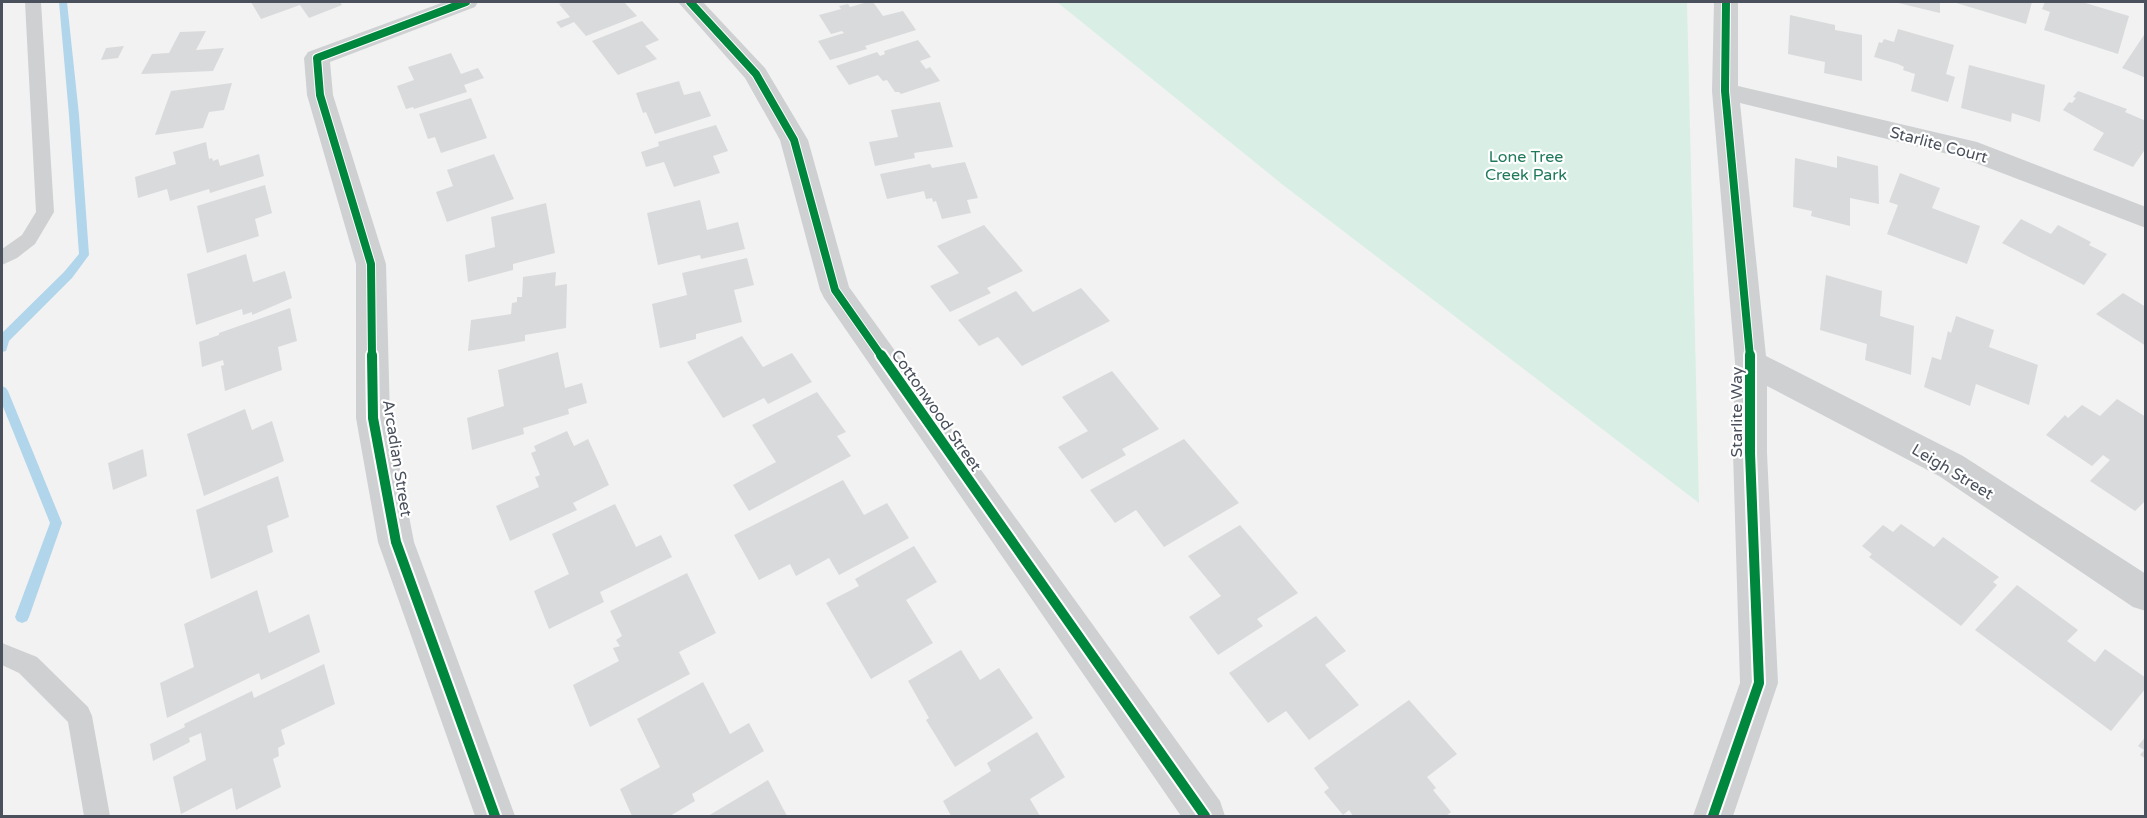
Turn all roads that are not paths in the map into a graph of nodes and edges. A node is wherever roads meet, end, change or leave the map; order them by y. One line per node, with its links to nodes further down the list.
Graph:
1 (33, 2): 7 (lane)
2 (466, 2): 12 (street, Arcadian Street)
3 (690, 2): 13 (street, Cottonwood Street)
4 (1726, 2): 5 (street, Starlite Way)
5 (1725, 91): 6 (street, Starlite Court); 8 (street, Starlite Way)
6 (2145, 218)
7 (2, 258)
8 (1751, 363): 9 (street, Leigh Street); 14 (street, Starlite Way)
9 (2145, 595)
10 (2, 654): 11 (lane)
11 (97, 816)
12 (495, 816)
13 (1205, 816)
14 (1713, 816)

